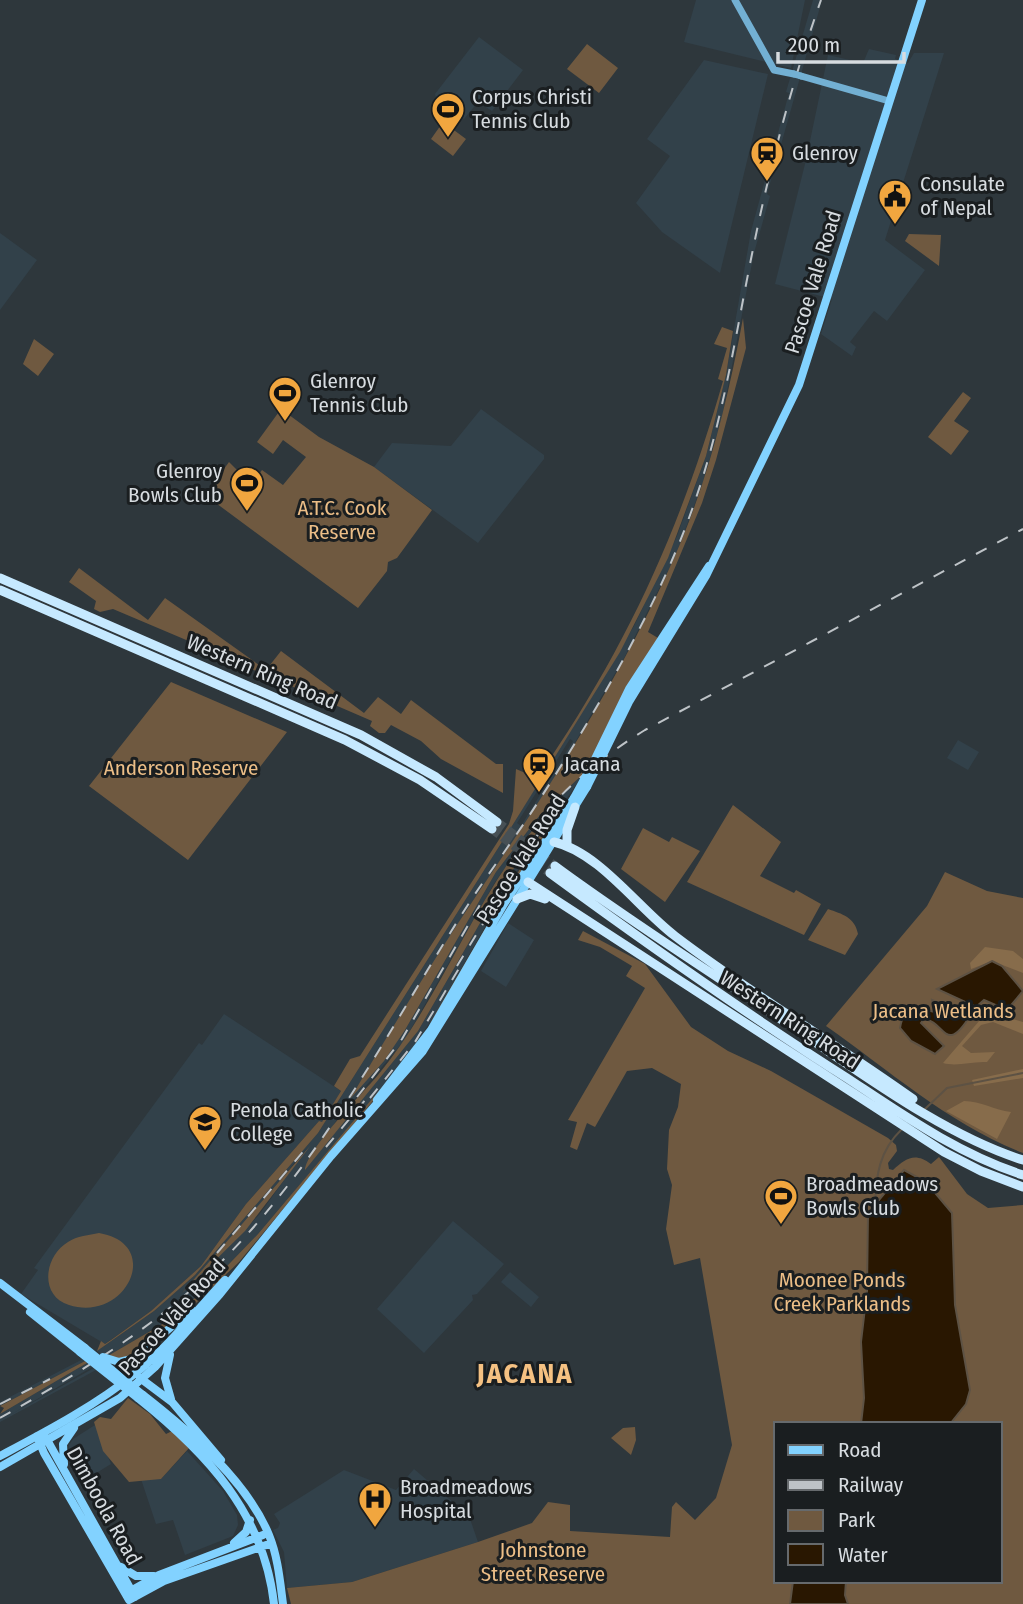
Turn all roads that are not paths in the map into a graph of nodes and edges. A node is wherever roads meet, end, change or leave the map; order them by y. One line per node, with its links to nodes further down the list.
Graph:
1 (735, 0): 3 (main road)
2 (922, 0): 3 (main road, Pascoe Vale Road)
3 (889, 101): 4 (main road, Pascoe Vale Road)
4 (711, 564): 7 (main road, Pascoe Vale Road, bridge); 7 (main road, Pascoe Vale Road, bridge)
5 (0, 578): 6 (highway, Western Ring Road)
6 (0, 590)
7 (575, 803): 8 (main road, Pascoe Vale Road); 9 (highway); 10 (main road, Pascoe Vale Road)
8 (554, 842): 9 (highway); 10 (main road); 11 (main road, Pascoe Vale Road)
9 (566, 845): 14 (highway)
10 (526, 869): 11 (main road); 16 (main road, Pascoe Vale Road)
11 (528, 882): 12 (main road, Pascoe Vale Road); 13 (highway)
12 (517, 899): 13 (highway); 16 (main road, Pascoe Vale Road)
13 (593, 924): 15 (highway)
14 (901, 1094): 15 (highway, Western Ring Road); 17 (highway, Western Ring Road)
15 (866, 1096): 18 (highway, Western Ring Road); 19 (highway)
16 (360, 1123): 20 (main road, Pascoe Vale Road)
17 (1023, 1160)
18 (1023, 1175)
19 (1023, 1187)
20 (257, 1248): 22 (main road, Pascoe Vale Road); 24 (main road, Pascoe Vale Road)
21 (0, 1283): 25 (main road)
22 (214, 1292): 25 (main road, bridge); 27 (main road, Pascoe Vale Road)
23 (3, 1293): 25 (main road)
24 (172, 1349): 26 (main road, Pascoe Vale Road); 29 (main road)
25 (83, 1350): 28 (main road, bridge)
26 (143, 1379): 27 (main road); 29 (main road); 30 (main road, Pascoe Vale Road)
27 (123, 1382): 31 (main road, Pascoe Vale Road)
28 (141, 1396): 34 (main road); 37 (main road)
29 (174, 1404): 36 (main road)
30 (79, 1424): 31 (main road, Pascoe Vale Road); 35 (main road)
31 (42, 1438): 32 (main road, Pascoe Vale Road); 33 (main road, Pascoe Vale Road); 35 (main road, Dimboola Road); 47 (main road, Dimboola Road)
32 (0, 1456)
33 (0, 1466)
34 (220, 1467): 36 (main road); 37 (main road)
35 (66, 1474): 43 (main road, Dimboola Road)
36 (246, 1496): 39 (main road)
37 (235, 1498): 38 (main road)
38 (250, 1520): 40 (main road); 42 (main road)
39 (271, 1539): 40 (main road); 49 (main road)
40 (260, 1540): 41 (main road); 42 (main road); 46 (main road)
41 (248, 1549): 44 (main road); 46 (main road)
42 (222, 1550): 44 (main road)
43 (117, 1562): 45 (main road); 47 (main road, Dimboola Road)
44 (195, 1564): 45 (main road); 47 (main road)
45 (159, 1575): 47 (main road)
46 (271, 1575): 48 (main road)
47 (130, 1596)
48 (274, 1604)
49 (283, 1604)

